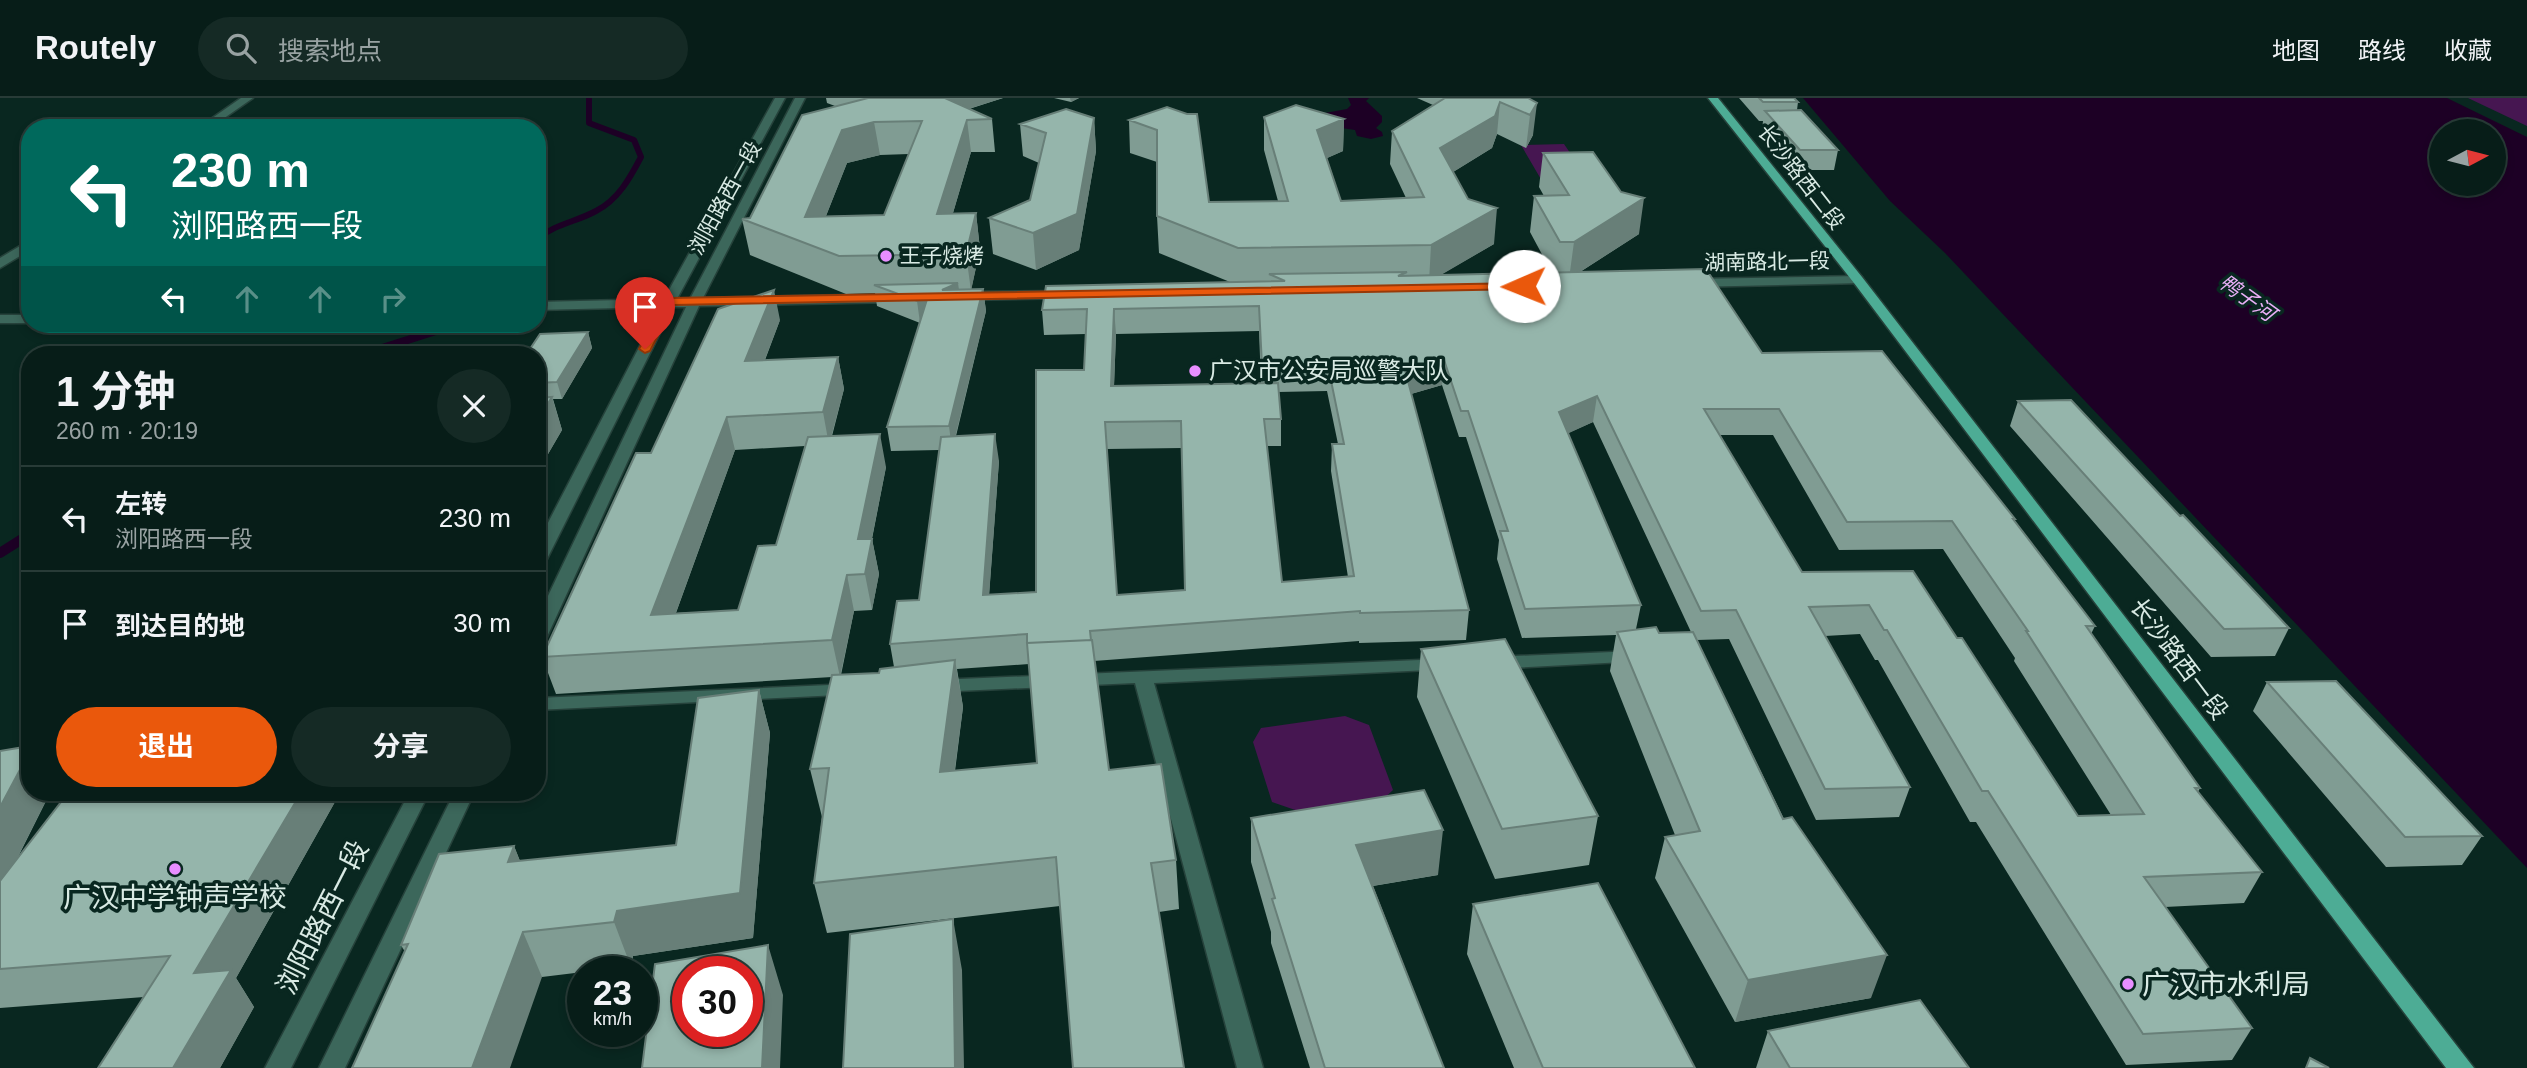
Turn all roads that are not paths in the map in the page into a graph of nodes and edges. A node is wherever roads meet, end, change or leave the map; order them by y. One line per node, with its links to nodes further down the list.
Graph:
1 (248, 98): 5 (street)
2 (780, 98): 14 (street, 浏阳路西一段)
3 (800, 98): 13 (street)
4 (1713, 98): 8 (main road, 长沙路西二段)
5 (216, 119)
6 (21, 250): 7 (street)
7 (0, 264)
8 (1857, 280): 9 (street, 湖南路北一段); 30 (main road, 长沙路西一段)
9 (1677, 283)
10 (1077, 294): 12 (street)
11 (914, 297): 13 (street)
12 (941, 297)
13 (695, 301): 14 (street); 19 (street)
14 (669, 302): 15 (street); 18 (street, 浏阳路西一段)
15 (546, 306)
16 (0, 319): 17 (street)
17 (21, 319)
18 (546, 543)
19 (546, 620)
20 (1661, 656): 21 (street)
21 (1143, 677): 22 (street); 29 (street)
22 (909, 687)
23 (868, 689): 24 (street)
24 (546, 704)
25 (415, 801): 27 (street, 浏阳路西一段)
26 (460, 801): 28 (street)
27 (278, 1068)
28 (332, 1068)
29 (1250, 1068)
30 (2461, 1068)

